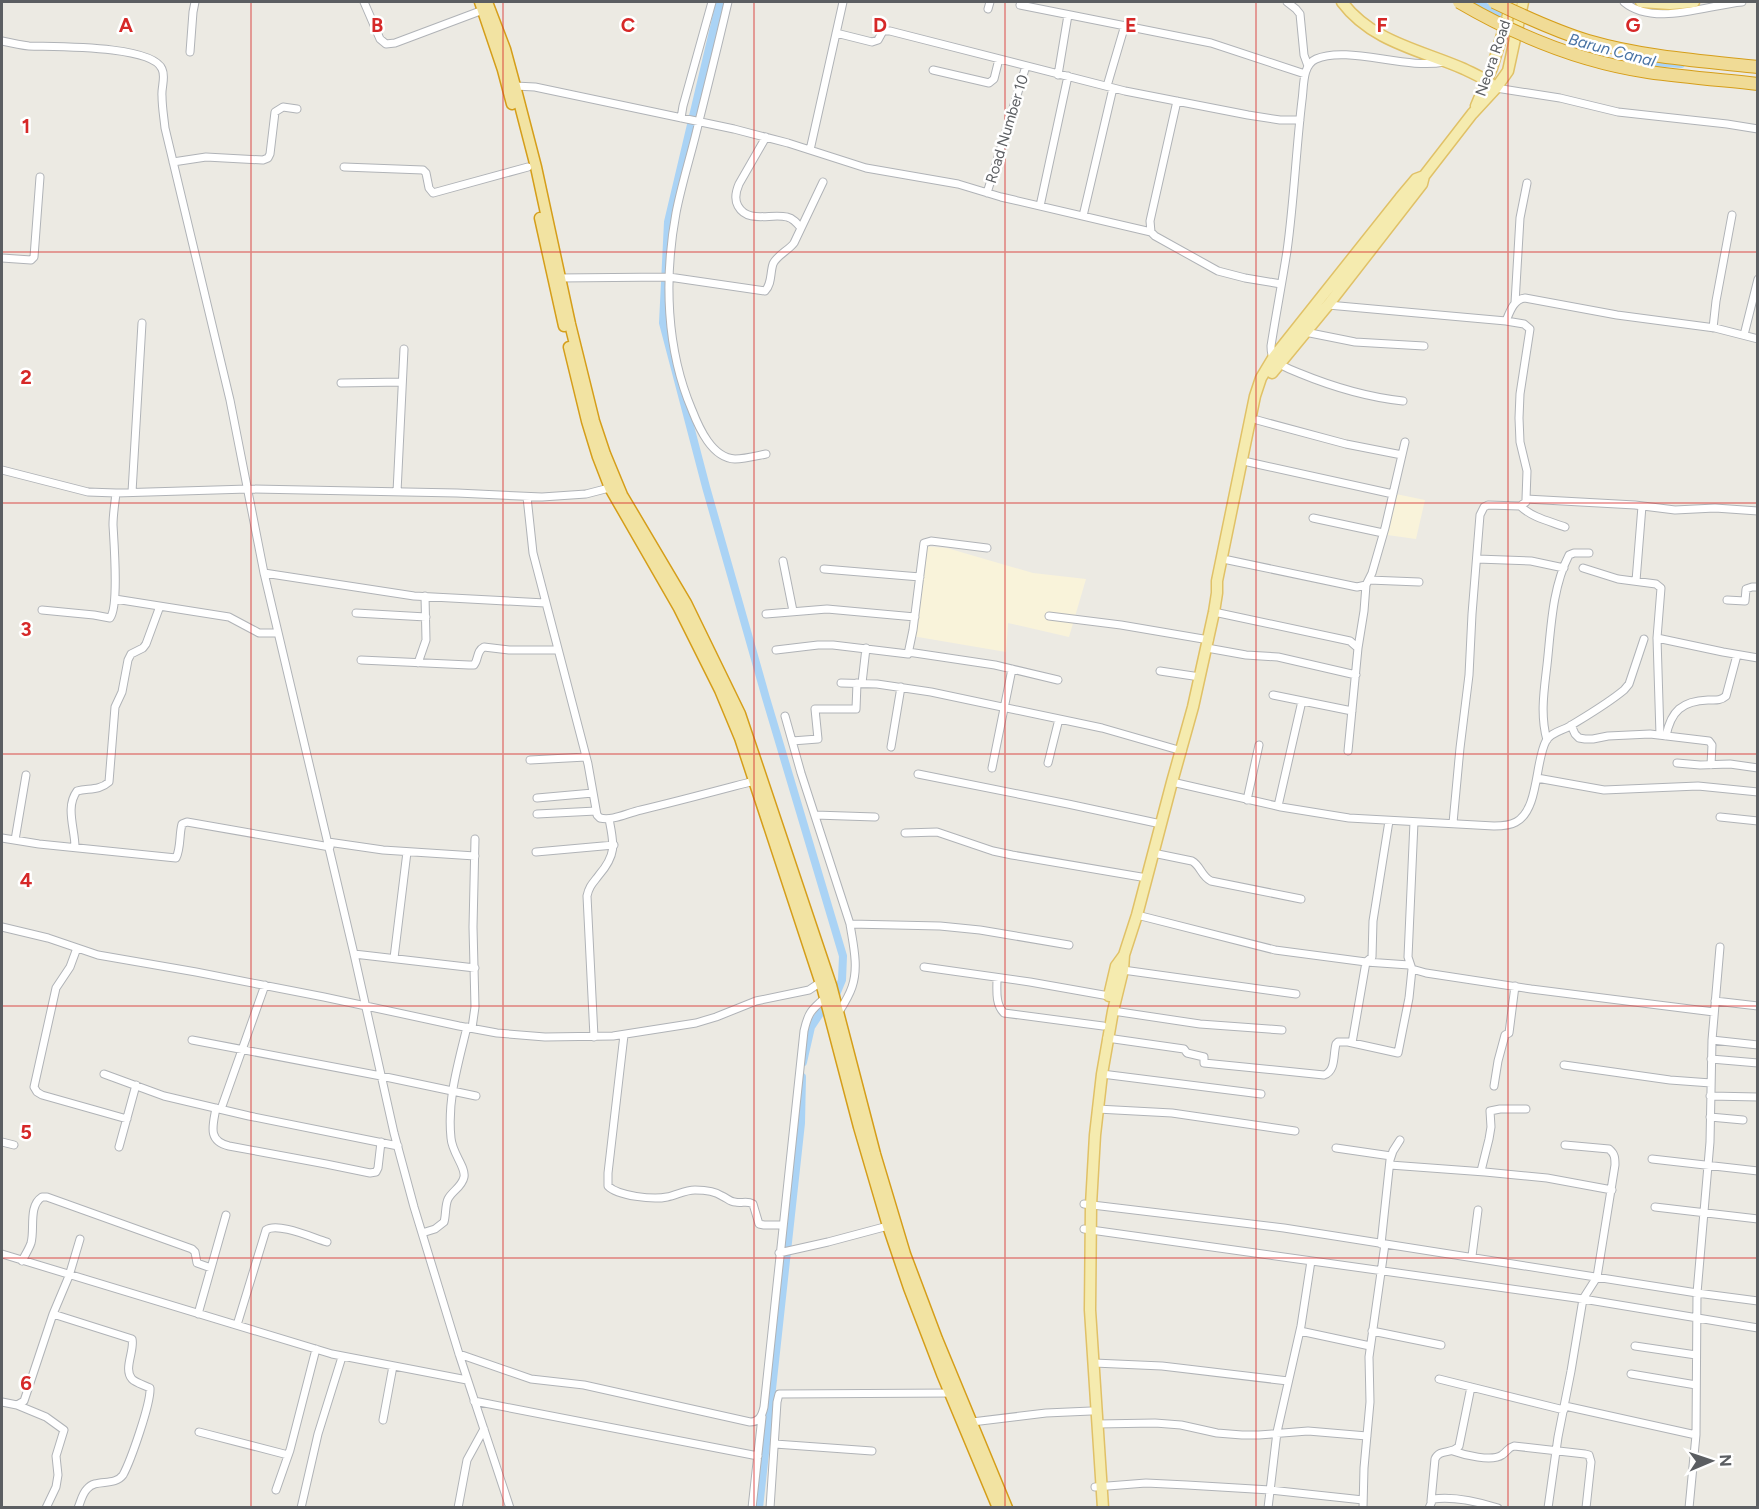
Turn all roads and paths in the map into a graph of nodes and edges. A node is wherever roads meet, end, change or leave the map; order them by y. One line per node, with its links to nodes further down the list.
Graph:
1 (195, 2): 21 (street)
2 (364, 2): 14 (street)
3 (712, 2): 39 (street)
4 (728, 2): 41 (street)
5 (843, 2): 19 (street)
6 (1287, 2): 25 (street)
7 (1342, 2): 23 (main road)
8 (1459, 2): 32 (highway, bridge)
9 (1494, 2): 26 (highway, bridge)
10 (1624, 2): 13 (street)
11 (1641, 2): 12 (main road)
12 (1694, 2)
13 (1742, 2)
14 (483, 4): 33 (highway); 47 (highway)
15 (1020, 5): 17 (street)
16 (1516, 5): 31 (main road, Neora Road, bridge); 35 (main road, bridge)
17 (1068, 15): 18 (street); 29 (street)
18 (1125, 25): 28 (street); 34 (street)
19 (836, 33): 22 (street); 44 (street)
20 (2, 41): 45 (street)
21 (190, 52)
22 (999, 59): 24 (street); 27 (street)
23 (1446, 61): 25 (street); 31 (main road)
24 (1026, 66): 29 (street); 52 (street, Road Number 10)
25 (1308, 66): 28 (street)
26 (1758, 67)
27 (933, 70)
28 (1305, 74): 40 (street)
29 (1058, 75): 30 (street)
30 (1068, 76): 34 (street); 53 (street)
31 (1488, 80): 35 (main road); 38 (main road, Neora Road)
32 (1758, 84)
33 (515, 86): 39 (street); 60 (highway)
34 (1110, 87): 36 (street); 55 (street)
35 (1497, 88): 38 (main road); 42 (street)
36 (1177, 101): 40 (street); 57 (street)
37 (297, 109): 45 (street)
38 (1472, 114): 48 (main road)
39 (681, 118): 41 (street)
40 (1300, 120): 62 (street)
41 (698, 122): 43 (street); 59 (street)
42 (1758, 129)
43 (766, 137): 44 (street); 56 (street)
44 (810, 150): 52 (street)
45 (173, 162): 84 (street)
46 (344, 167): 47 (street)
47 (528, 167): 60 (highway)
48 (1424, 176): 64 (main road); 73 (main road)
49 (40, 177): 58 (street)
50 (823, 182): 56 (street)
51 (1527, 183): 63 (street)
52 (987, 193): 53 (street)
53 (1040, 206): 55 (street)
54 (1732, 215): 67 (street)
55 (1083, 216): 57 (street)
56 (801, 228): 59 (street)
57 (1151, 232): 62 (street)
58 (2, 258)
59 (669, 277): 60 (street); 79 (street)
60 (556, 278): 83 (highway)
61 (1758, 279): 69 (street)
62 (1281, 284): 73 (street)
63 (1515, 303): 65 (street); 67 (street)
64 (1328, 305): 65 (street); 68 (main road)
65 (1506, 321): 90 (street)
66 (142, 322): 86 (street)
67 (1713, 328): 69 (street)
68 (1305, 332): 71 (street); 73 (main road)
69 (1744, 335): 70 (street)
70 (1758, 339)
71 (1424, 346)
72 (404, 349): 74 (street)
73 (1276, 361): 76 (street); 77 (main road); 111 (main road)
74 (402, 382): 75 (street); 87 (street)
75 (341, 383)
76 (1403, 401)
77 (1257, 420): 80 (street); 81 (main road)
78 (1404, 442): 80 (street)
79 (766, 454)
80 (1402, 455): 88 (street)
81 (1248, 462): 88 (street); 100 (main road)
82 (2, 470): 85 (street)
83 (614, 487): 89 (street); 170 (highway); 216 (highway)
84 (248, 489): 86 (street); 87 (street); 105 (street)
85 (117, 492): 86 (street); 113 (street)
86 (132, 492)
87 (397, 492): 89 (street)
88 (1393, 494): 96 (street)
89 (527, 497): 115 (street)
90 (1527, 499): 91 (street); 92 (street)
91 (1520, 506): 95 (street); 99 (street)
92 (1642, 506): 93 (street); 107 (street)
93 (1758, 511)
94 (1313, 518): 96 (street)
95 (1565, 527)
96 (1383, 533): 108 (street)
97 (987, 548): 106 (street)
98 (1590, 553): 102 (street)
99 (1477, 559): 102 (street); 186 (street)
100 (1228, 560): 108 (street); 111 (main road)
101 (783, 561): 118 (street)
102 (1564, 568): 154 (street)
103 (1583, 568): 107 (street)
104 (824, 569): 106 (street)
105 (264, 573): 112 (street); 125 (street)
106 (920, 577): 124 (street)
107 (1636, 581): 126 (street)
108 (1367, 582): 109 (street); 130 (street)
109 (1419, 582)
110 (1758, 587): 114 (street)
111 (1217, 593): 119 (main road)
112 (425, 596): 115 (street); 123 (street)
113 (115, 599): 116 (street); 117 (street)
114 (1727, 600)
115 (545, 603): 131 (street)
116 (160, 606): 125 (street); 194 (street)
117 (42, 610)
118 (793, 611): 121 (street); 124 (street)
119 (1214, 612): 128 (main road); 130 (street)
120 (356, 613): 123 (street)
121 (766, 614)
122 (1049, 616): 128 (street)
123 (426, 617): 137 (street)
124 (915, 617): 133 (street)
125 (278, 633): 192 (street)
126 (1657, 638): 134 (street); 153 (street)
127 (1644, 639): 152 (street)
128 (1208, 644): 140 (street); 141 (main road)
129 (867, 648): 132 (street); 133 (street); 144 (street)
130 (1358, 648): 140 (street)
131 (557, 650): 137 (street); 160 (street)
132 (776, 650)
133 (908, 652): 138 (street)
134 (1737, 655): 135 (street); 153 (street)
135 (1758, 657)
136 (361, 660): 137 (street)
137 (418, 663)
138 (1012, 669): 142 (street); 148 (street)
139 (1160, 671): 141 (street)
140 (1356, 675): 149 (street)
141 (1200, 677): 158 (main road)
142 (1058, 680)
143 (841, 683): 144 (street)
144 (860, 683): 145 (street); 155 (street)
145 (901, 687): 148 (street); 157 (street)
146 (1273, 695): 147 (street)
147 (1302, 701): 149 (street); 176 (street)
148 (1003, 708): 151 (street); 165 (street)
149 (1352, 711): 159 (street)
150 (785, 716): 155 (street)
151 (1059, 719): 158 (street); 162 (street)
152 (1571, 725): 153 (street); 154 (street)
153 (1663, 736): 164 (street)
154 (1547, 740): 169 (street)
155 (792, 741): 179 (street)
156 (1259, 746): 175 (street)
157 (891, 747)
158 (1182, 751): 171 (main road)
159 (1348, 751)
160 (586, 758): 161 (street); 173 (street)
161 (531, 760)
162 (1048, 763)
163 (1677, 763): 164 (street)
164 (1711, 765): 166 (street)
165 (992, 768)
166 (1758, 768)
167 (918, 774): 187 (street)
168 (26, 775): 191 (street)
169 (1537, 778): 172 (street); 186 (street)
170 (754, 781): 182 (street); 216 (highway)
171 (1172, 782): 175 (street); 187 (main road)
172 (1758, 792)
173 (593, 793): 174 (street); 177 (street)
174 (537, 798)
175 (1247, 800): 176 (street)
176 (1278, 806): 183 (street)
177 (597, 811): 178 (street); 182 (street)
178 (537, 814)
179 (815, 814): 180 (street); 202 (street)
180 (875, 817)
181 (1720, 818): 184 (street)
182 (609, 819): 193 (street)
183 (1389, 820): 185 (street); 210 (street)
184 (1758, 821)
185 (1414, 822): 186 (street); 212 (street)
186 (1453, 823)
187 (1161, 824): 197 (main road)
188 (905, 833): 199 (street)
189 (2, 838): 191 (street)
190 (475, 839): 198 (street)
191 (15, 840): 194 (street)
192 (329, 844): 194 (street); 195 (street); 207 (street)
193 (614, 845): 196 (street); 232 (street)
194 (75, 847)
195 (407, 852): 198 (street); 209 (street)
196 (536, 852)
197 (1153, 853): 199 (main road); 200 (street)
198 (475, 856): 213 (street)
199 (1147, 878): 201 (main road)
200 (1301, 898)
201 (1137, 915): 208 (main road); 210 (street)
202 (850, 924): 204 (street); 226 (street)
203 (2, 927): 206 (street)
204 (1069, 945)
205 (1720, 947): 222 (street)
206 (77, 948): 217 (street); 257 (street)
207 (354, 954): 209 (street); 223 (street)
208 (1124, 955): 214 (main road); 220 (main road)
209 (394, 958): 213 (street)
210 (1366, 963): 212 (street); 236 (street)
211 (924, 967): 215 (street)
212 (1411, 967): 218 (street); 236 (street)
213 (475, 968): 229 (street)
214 (1123, 970): 219 (street); 225 (main road)
215 (997, 978): 220 (street); 228 (street)
216 (824, 979): 221 (highway); 226 (highway); 231 (street)
217 (265, 985): 223 (street); 238 (street)
218 (1515, 986): 227 (street); 247 (street)
219 (1296, 994)
220 (1109, 996): 228 (main road)
221 (825, 998): 281 (street); 282 (highway)
222 (1715, 1001): 224 (street); 227 (street)
223 (366, 1005): 229 (street); 244 (street)
224 (1758, 1006)
225 (1113, 1011): 230 (street); 233 (main road)
226 (839, 1012): 290 (highway)
227 (1714, 1012): 235 (street)
228 (1103, 1026): 275 (main road)
229 (470, 1028): 232 (street); 248 (street)
230 (1282, 1030)
231 (624, 1035): 232 (street); 281 (street)
232 (594, 1037)
233 (1107, 1038): 236 (street); 243 (main road)
234 (192, 1040): 238 (street)
235 (1712, 1040): 237 (street); 239 (street)
236 (1352, 1043)
237 (1758, 1045)
238 (243, 1049): 244 (street); 253 (street)
239 (1711, 1059): 240 (street); 245 (street)
240 (1758, 1063)
241 (1564, 1065): 245 (street)
242 (104, 1074): 246 (street)
243 (1101, 1074): 249 (street); 254 (main road)
244 (381, 1076): 248 (street); 265 (street)
245 (1711, 1083): 251 (street)
246 (136, 1085): 253 (street); 257 (street)
247 (1494, 1086)
248 (452, 1092): 250 (street); 284 (street)
249 (1261, 1094)
250 (476, 1096)
251 (1710, 1096): 252 (street); 256 (street)
252 (1758, 1097)
253 (219, 1108): 262 (street); 262 (street)
254 (1097, 1109): 259 (street); 275 (main road)
255 (1526, 1109): 272 (street)
256 (1710, 1117): 258 (street); 271 (street)
257 (127, 1119): 266 (street)
258 (1743, 1120)
259 (1295, 1131)
260 (1400, 1140): 268 (street)
261 (2, 1142): 263 (street)
262 (381, 1142): 265 (street)
263 (14, 1145)
264 (1565, 1145): 274 (street)
265 (398, 1146): 284 (street)
266 (119, 1147)
267 (1336, 1148): 268 (street)
268 (1391, 1156): 270 (street)
269 (1652, 1159): 271 (street)
270 (1390, 1165): 272 (street); 287 (street)
271 (1708, 1165): 273 (street); 278 (street)
272 (1481, 1171): 274 (street)
273 (1758, 1172)
274 (1612, 1190): 297 (street)
275 (1087, 1205): 283 (main road); 287 (street)
276 (1655, 1207): 278 (street)
277 (1478, 1210): 291 (street)
278 (1704, 1212): 280 (street); 298 (street)
279 (226, 1215): 294 (street)
280 (1758, 1219)
281 (782, 1225): 288 (street)
282 (888, 1226): 288 (street); 290 (highway)
283 (1087, 1229): 293 (street); 315 (main road); 330 (main road)
284 (422, 1233): 312 (street)
285 (80, 1239): 296 (street)
286 (327, 1242): 304 (street)
287 (1383, 1244): 291 (street); 295 (street)
288 (783, 1252): 323 (street)
289 (2, 1254): 292 (street)
290 (902, 1255): 324 (highway)
291 (1472, 1256): 297 (street)
292 (22, 1261): 294 (street); 296 (street)
293 (1311, 1261): 295 (street); 307 (street)
294 (211, 1268): 302 (street)
295 (1381, 1271): 299 (street); 306 (street)
296 (69, 1276): 301 (street); 302 (street)
297 (1597, 1277): 298 (street); 299 (street)
298 (1697, 1293): 300 (street); 303 (street)
299 (1583, 1299): 303 (street); 329 (street)
300 (1758, 1301)
301 (53, 1314): 328 (street); 352 (street)
302 (198, 1314): 304 (street)
303 (1697, 1318): 305 (street); 313 (street)
304 (237, 1325): 311 (street)
305 (1758, 1328)
306 (1372, 1330): 308 (street); 309 (street)
307 (1300, 1331): 309 (street); 320 (street)
308 (1441, 1345)
309 (1370, 1346): 339 (street)
310 (1635, 1346): 313 (street)
311 (316, 1349): 314 (street); 344 (street)
312 (459, 1354): 319 (street); 331 (street)
313 (1696, 1354): 321 (street)
314 (342, 1357): 316 (street); 353 (street)
315 (1094, 1363): 320 (street); 334 (main road)
316 (393, 1366): 319 (street); 332 (street)
317 (1630, 1374): 321 (street)
318 (1439, 1379): 322 (street)
319 (468, 1380): 326 (street)
320 (1288, 1381): 337 (street)
321 (1696, 1385): 338 (street)
322 (1471, 1387): 329 (street); 343 (street)
323 (765, 1393): 325 (street); 331 (street)
324 (955, 1393): 325 (street); 333 (highway); 358 (highway)
325 (779, 1394): 340 (street)
326 (474, 1401): 335 (street); 345 (street)
327 (2, 1402): 328 (street)
328 (17, 1404): 351 (street)
329 (1564, 1408): 338 (street); 342 (street)
330 (1090, 1411): 333 (street); 346 (main road)
331 (762, 1414): 345 (street)
332 (383, 1420)
333 (972, 1422): 359 (highway)
334 (1098, 1424): 337 (street); 346 (main road)
335 (484, 1429): 354 (street); 355 (street)
336 (199, 1432): 344 (street)
337 (1277, 1432): 339 (street); 348 (street)
338 (1696, 1435): 366 (street)
339 (1367, 1436): 349 (street)
340 (776, 1444): 341 (street); 357 (street)
341 (872, 1450)
342 (1556, 1450): 343 (street); 364 (street); 365 (street)
343 (1453, 1451): 350 (street)
344 (288, 1455): 347 (street)
345 (758, 1456): 356 (street)
346 (1099, 1486): 348 (street); 360 (main road); 361 (main road)
347 (276, 1490)
348 (1270, 1490): 349 (street); 362 (street)
349 (1363, 1504)
350 (1430, 1504): 363 (street)
351 (46, 1508)
352 (78, 1508)
353 (301, 1508)
354 (458, 1508)
355 (510, 1508)
356 (752, 1508)
357 (770, 1508)
358 (998, 1508)
359 (1007, 1508)
360 (1096, 1508)
361 (1103, 1508)
362 (1268, 1508)
363 (1498, 1508)
364 (1548, 1508)
365 (1586, 1508)
366 (1689, 1508)

